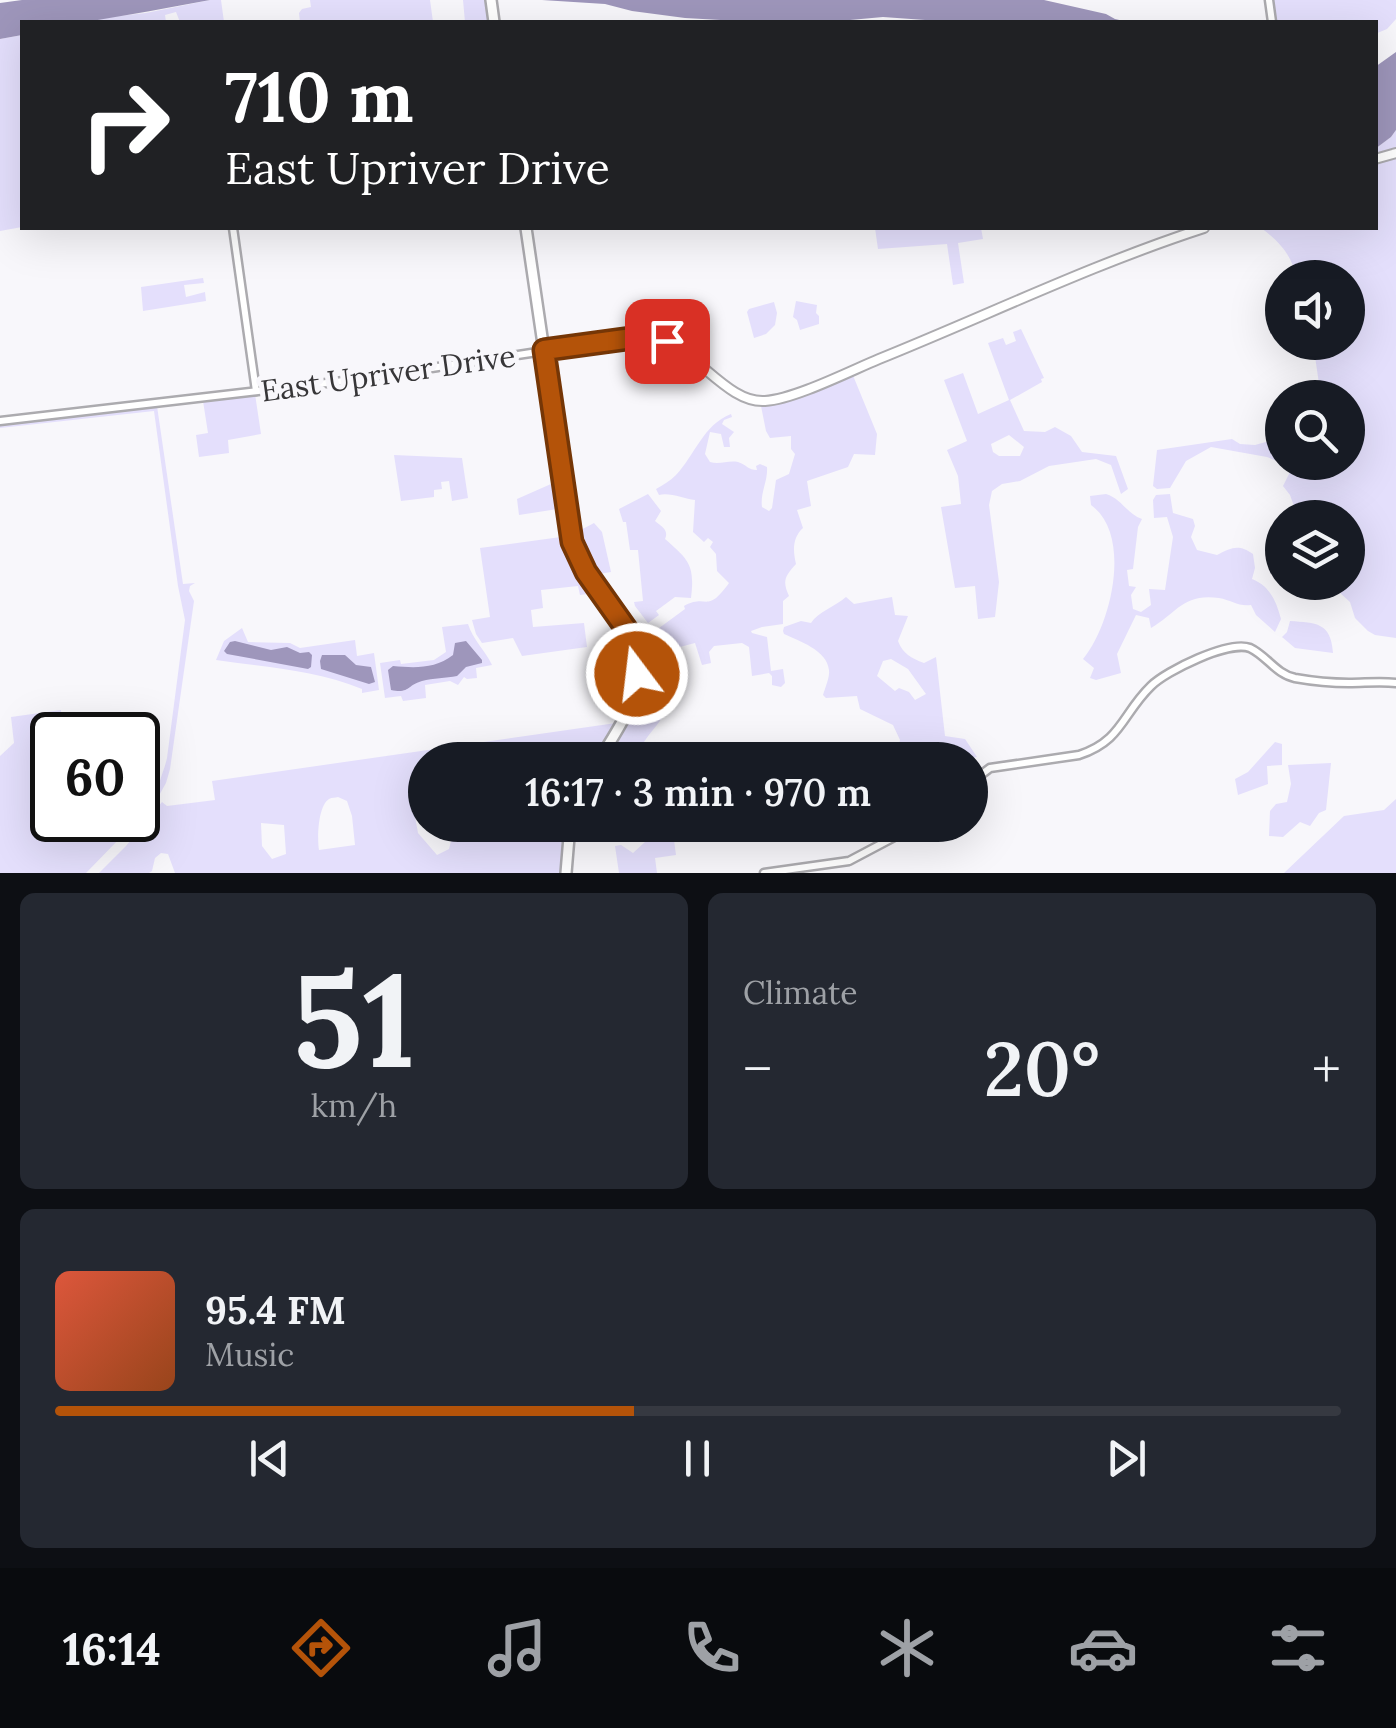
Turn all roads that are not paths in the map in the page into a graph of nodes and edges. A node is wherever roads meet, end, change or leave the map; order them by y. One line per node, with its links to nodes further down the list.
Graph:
1 (233, 230): 5 (street)
2 (526, 230): 4 (main road)
3 (1198, 230): 4 (main road, East Upriver Drive)
4 (544, 350): 5 (street, East Upriver Drive); 8 (main road)
5 (256, 392): 6 (street, East Upriver Drive)
6 (0, 421)
7 (1396, 683): 9 (street)
8 (610, 742)
9 (988, 770)
10 (569, 842): 12 (main road)
11 (885, 842): 13 (street)
12 (566, 873)
13 (764, 873)

